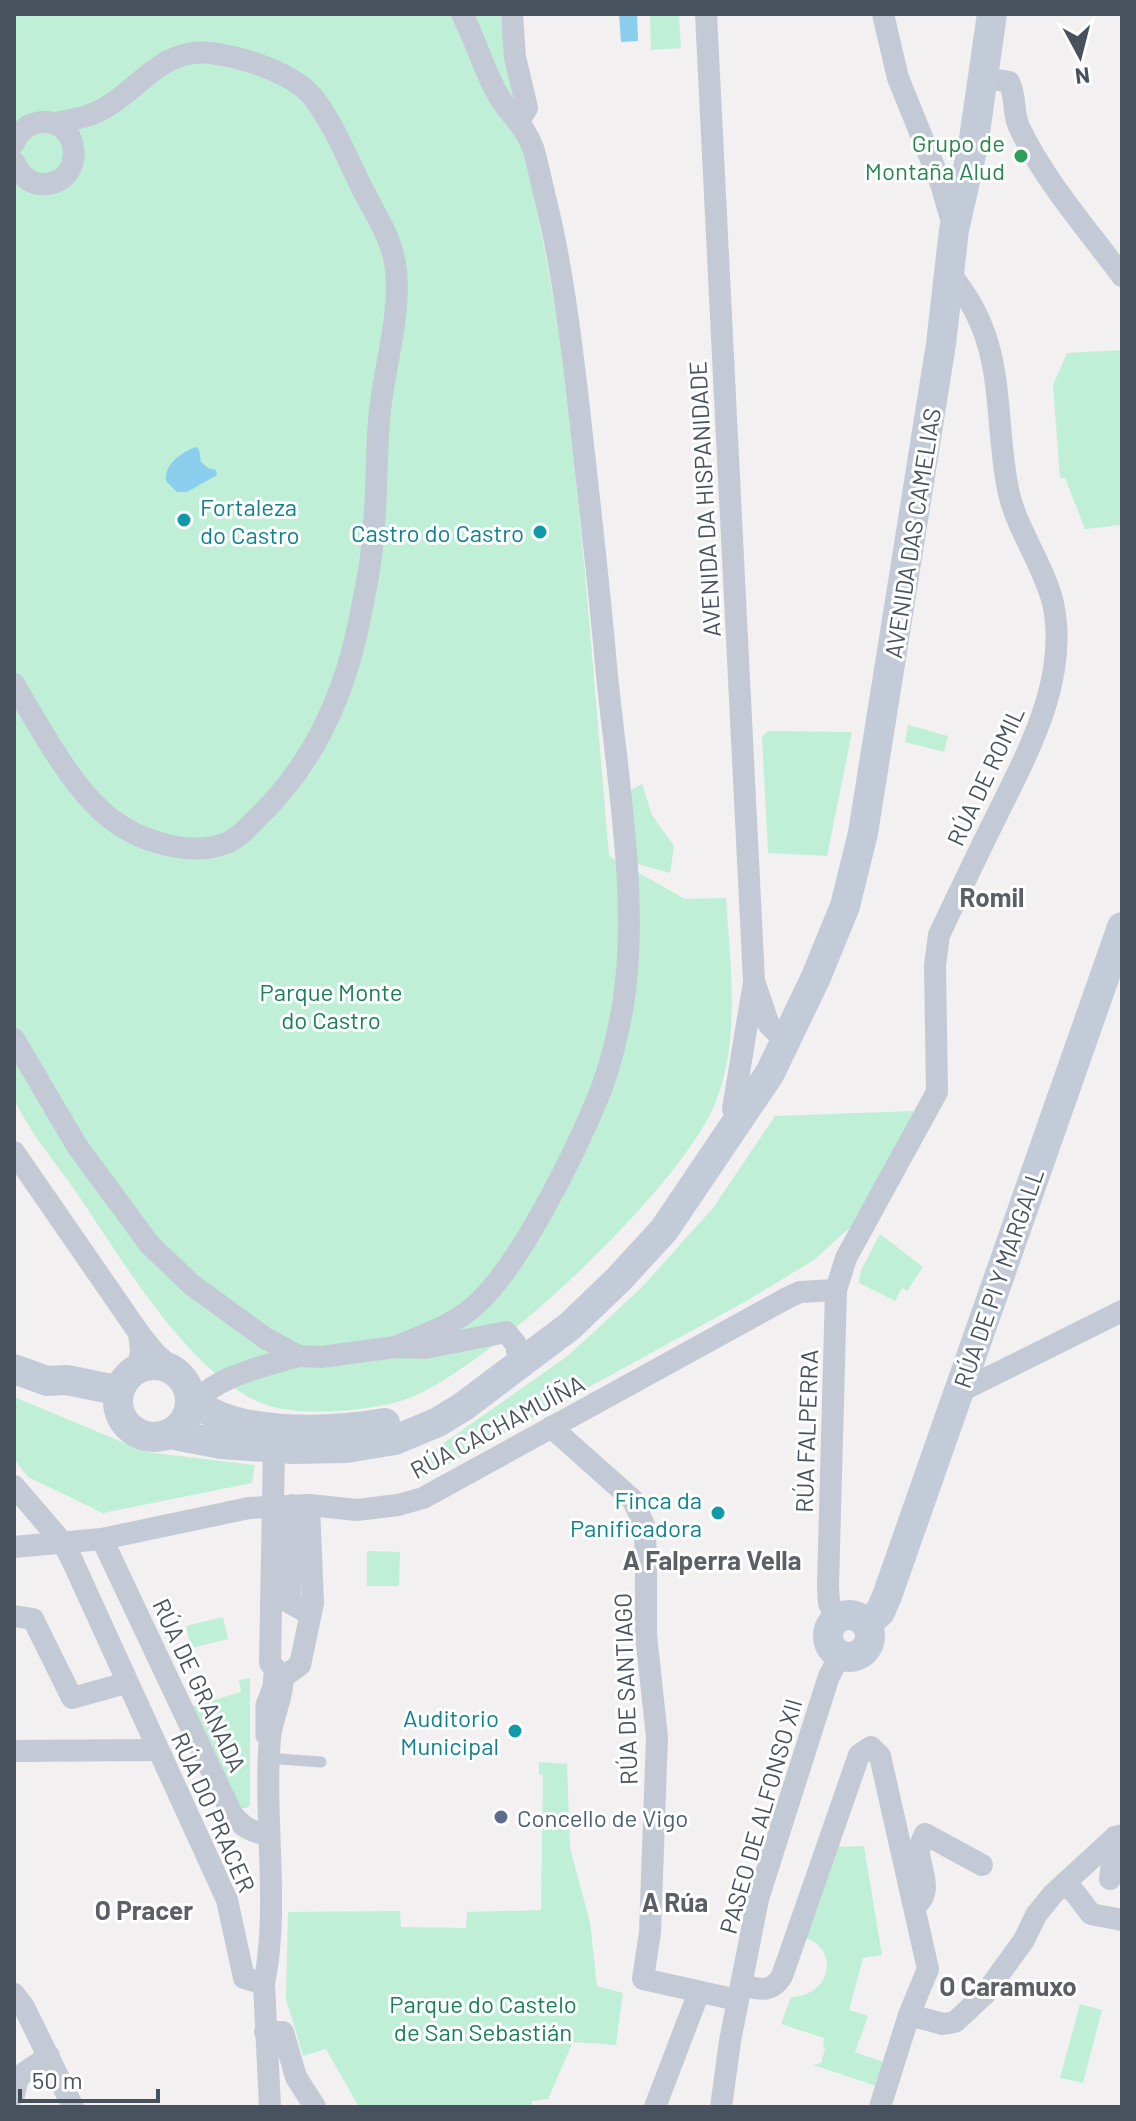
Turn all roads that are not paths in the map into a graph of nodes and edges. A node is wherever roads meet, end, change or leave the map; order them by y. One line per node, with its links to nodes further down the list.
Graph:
1 (462, 14): 7 (street)
2 (512, 14): 7 (street)
3 (706, 14): 16 (street, AVENIDA DA HISPANIDADE)
4 (883, 14): 11 (street)
5 (992, 14): 6 (main road, AVENIDA DAS CAMELIAS)
6 (982, 77): 11 (main road, AVENIDA DAS CAMELIAS); 13 (street)
7 (519, 121): 24 (street)
8 (56, 123): 9 (street); 10 (street); 14 (street)
9 (14, 143)
10 (18, 173)
11 (954, 230): 12 (main road, AVENIDA DAS CAMELIAS)
12 (949, 273): 18 (main road, AVENIDA DAS CAMELIAS); 21 (street, RÚA DE ROMIL)
13 (1122, 276)
14 (14, 684)
15 (1122, 927): 31 (main road, RÚA DE PI Y MARGALL)
16 (754, 981): 18 (street, AVENIDA DA HISPANIDADE); 19 (street, AVENIDA DA HISPANIDADE)
17 (14, 1039): 26 (street)
18 (785, 1040): 19 (main road, AVENIDA DAS CAMELIAS); 36 (main road, AVENIDA DAS CAMELIAS)
19 (733, 1109): 25 (main road, AVENIDA DAS CAMELIAS)
20 (14, 1152): 23 (street)
21 (836, 1290): 34 (street, RÚA CACHAMUÍÑA); 46 (street, RÚA FALPERRA)
22 (1122, 1311): 31 (street)
23 (139, 1333): 28 (street); 29 (street)
24 (395, 1347): 25 (street); 26 (street)
25 (517, 1351): 32 (main road, AVENIDA DAS CAMELIAS)
26 (299, 1356): 32 (street)
27 (14, 1369): 30 (main road)
28 (174, 1370): 29 (main road); 32 (main road)
29 (129, 1378): 30 (main road); 33 (main road)
30 (47, 1381): 33 (main road)
31 (959, 1392): 46 (main road, RÚA DE PI Y MARGALL)
32 (192, 1403): 35 (main road)
33 (127, 1424): 35 (main road)
34 (551, 1427): 39 (street, RÚA CACHAMUÍÑA); 62 (street, RÚA DE SANTIAGO)
35 (169, 1434): 36 (main road, AVENIDA DAS CAMELIAS)
36 (274, 1449): 48 (street)
37 (14, 1486): 42 (street, RÚA DO PRACER)
38 (301, 1505): 39 (street, RÚA CACHAMUÍÑA); 40 (street); 41 (street, RÚA CACHAMUÍÑA); 44 (street)
39 (357, 1510): 40 (street)
40 (310, 1534): 44 (street)
41 (102, 1539): 42 (street, RÚA CACHAMUÍÑA); 54 (street, RÚA DE GRANADA)
42 (63, 1543): 43 (street, RÚA CACHAMUÍÑA); 50 (street, RÚA DO PRACER)
43 (14, 1547)
44 (310, 1614): 48 (street)
45 (14, 1616): 49 (street)
46 (851, 1621): 47 (main road, RÚA DE PI Y MARGALL)
47 (840, 1656): 63 (street, PASEO DE ALFONSO XII)
48 (277, 1670): 52 (street)
49 (119, 1685)
50 (158, 1750): 51 (street); 61 (street, RÚA DO PRACER)
51 (14, 1751)
52 (266, 1758): 53 (lane); 54 (street)
53 (321, 1762)
54 (265, 1834): 61 (street)
55 (1118, 1836): 57 (street); 58 (street)
56 (982, 1865): 59 (street)
57 (1110, 1879)
58 (1064, 1884): 60 (street); 65 (street)
59 (915, 1907): 63 (street); 65 (street)
60 (1122, 1920)
61 (264, 1984): 66 (street)
62 (699, 1992): 63 (street); 72 (street)
63 (739, 1993): 73 (street, PASEO DE ALFONSO XII)
64 (14, 1994): 67 (street)
65 (909, 2015): 74 (street)
66 (265, 2032): 69 (street); 71 (street)
67 (49, 2056): 68 (street); 70 (street)
68 (15, 2083)
69 (269, 2106)
70 (73, 2107)
71 (315, 2107)
72 (655, 2107)
73 (721, 2107)
74 (880, 2107)

